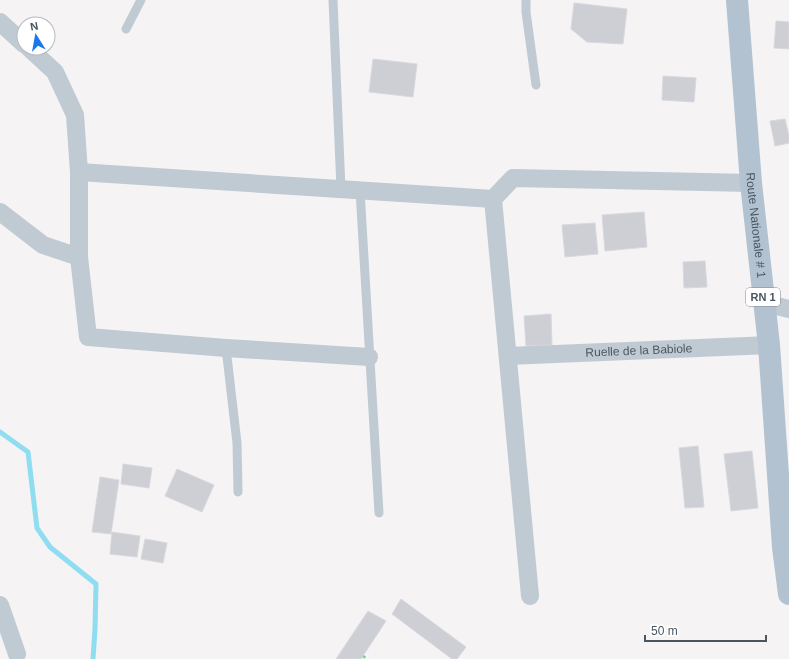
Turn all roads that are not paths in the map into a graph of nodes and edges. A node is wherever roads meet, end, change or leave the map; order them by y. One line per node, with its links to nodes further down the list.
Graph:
1 (141, 0): 6 (lane)
2 (333, 0): 12 (lane)
3 (526, 0): 9 (lane)
4 (737, 0): 11 (main road, Route Nationale # 1 / RN 1)
5 (0, 22): 7 (street)
6 (126, 29)
7 (16, 37)
8 (38, 56): 10 (street)
9 (536, 85)
10 (79, 172): 12 (street); 16 (street)
11 (752, 183): 14 (street); 17 (main road, Route Nationale # 1 / RN 1)
12 (340, 189): 13 (street)
13 (360, 190): 14 (street); 21 (lane)
14 (493, 199): 22 (street)
15 (0, 212): 16 (street)
16 (79, 257): 20 (street)
17 (764, 303): 18 (street); 19 (main road, Route Nationale # 1 / RN 1)
18 (789, 309)
19 (769, 345): 22 (street, Ruelle de la Babiole); 24 (main road, Route Nationale # 1 / RN 1)
20 (226, 348): 21 (street); 23 (lane)
21 (369, 356): 25 (lane)
22 (508, 356): 27 (street)
23 (238, 492)
24 (784, 498): 26 (main road, Route Nationale # 1 / RN 1)
25 (379, 513)
26 (789, 594)
27 (530, 596)
28 (0, 605): 29 (street)
29 (17, 654)

